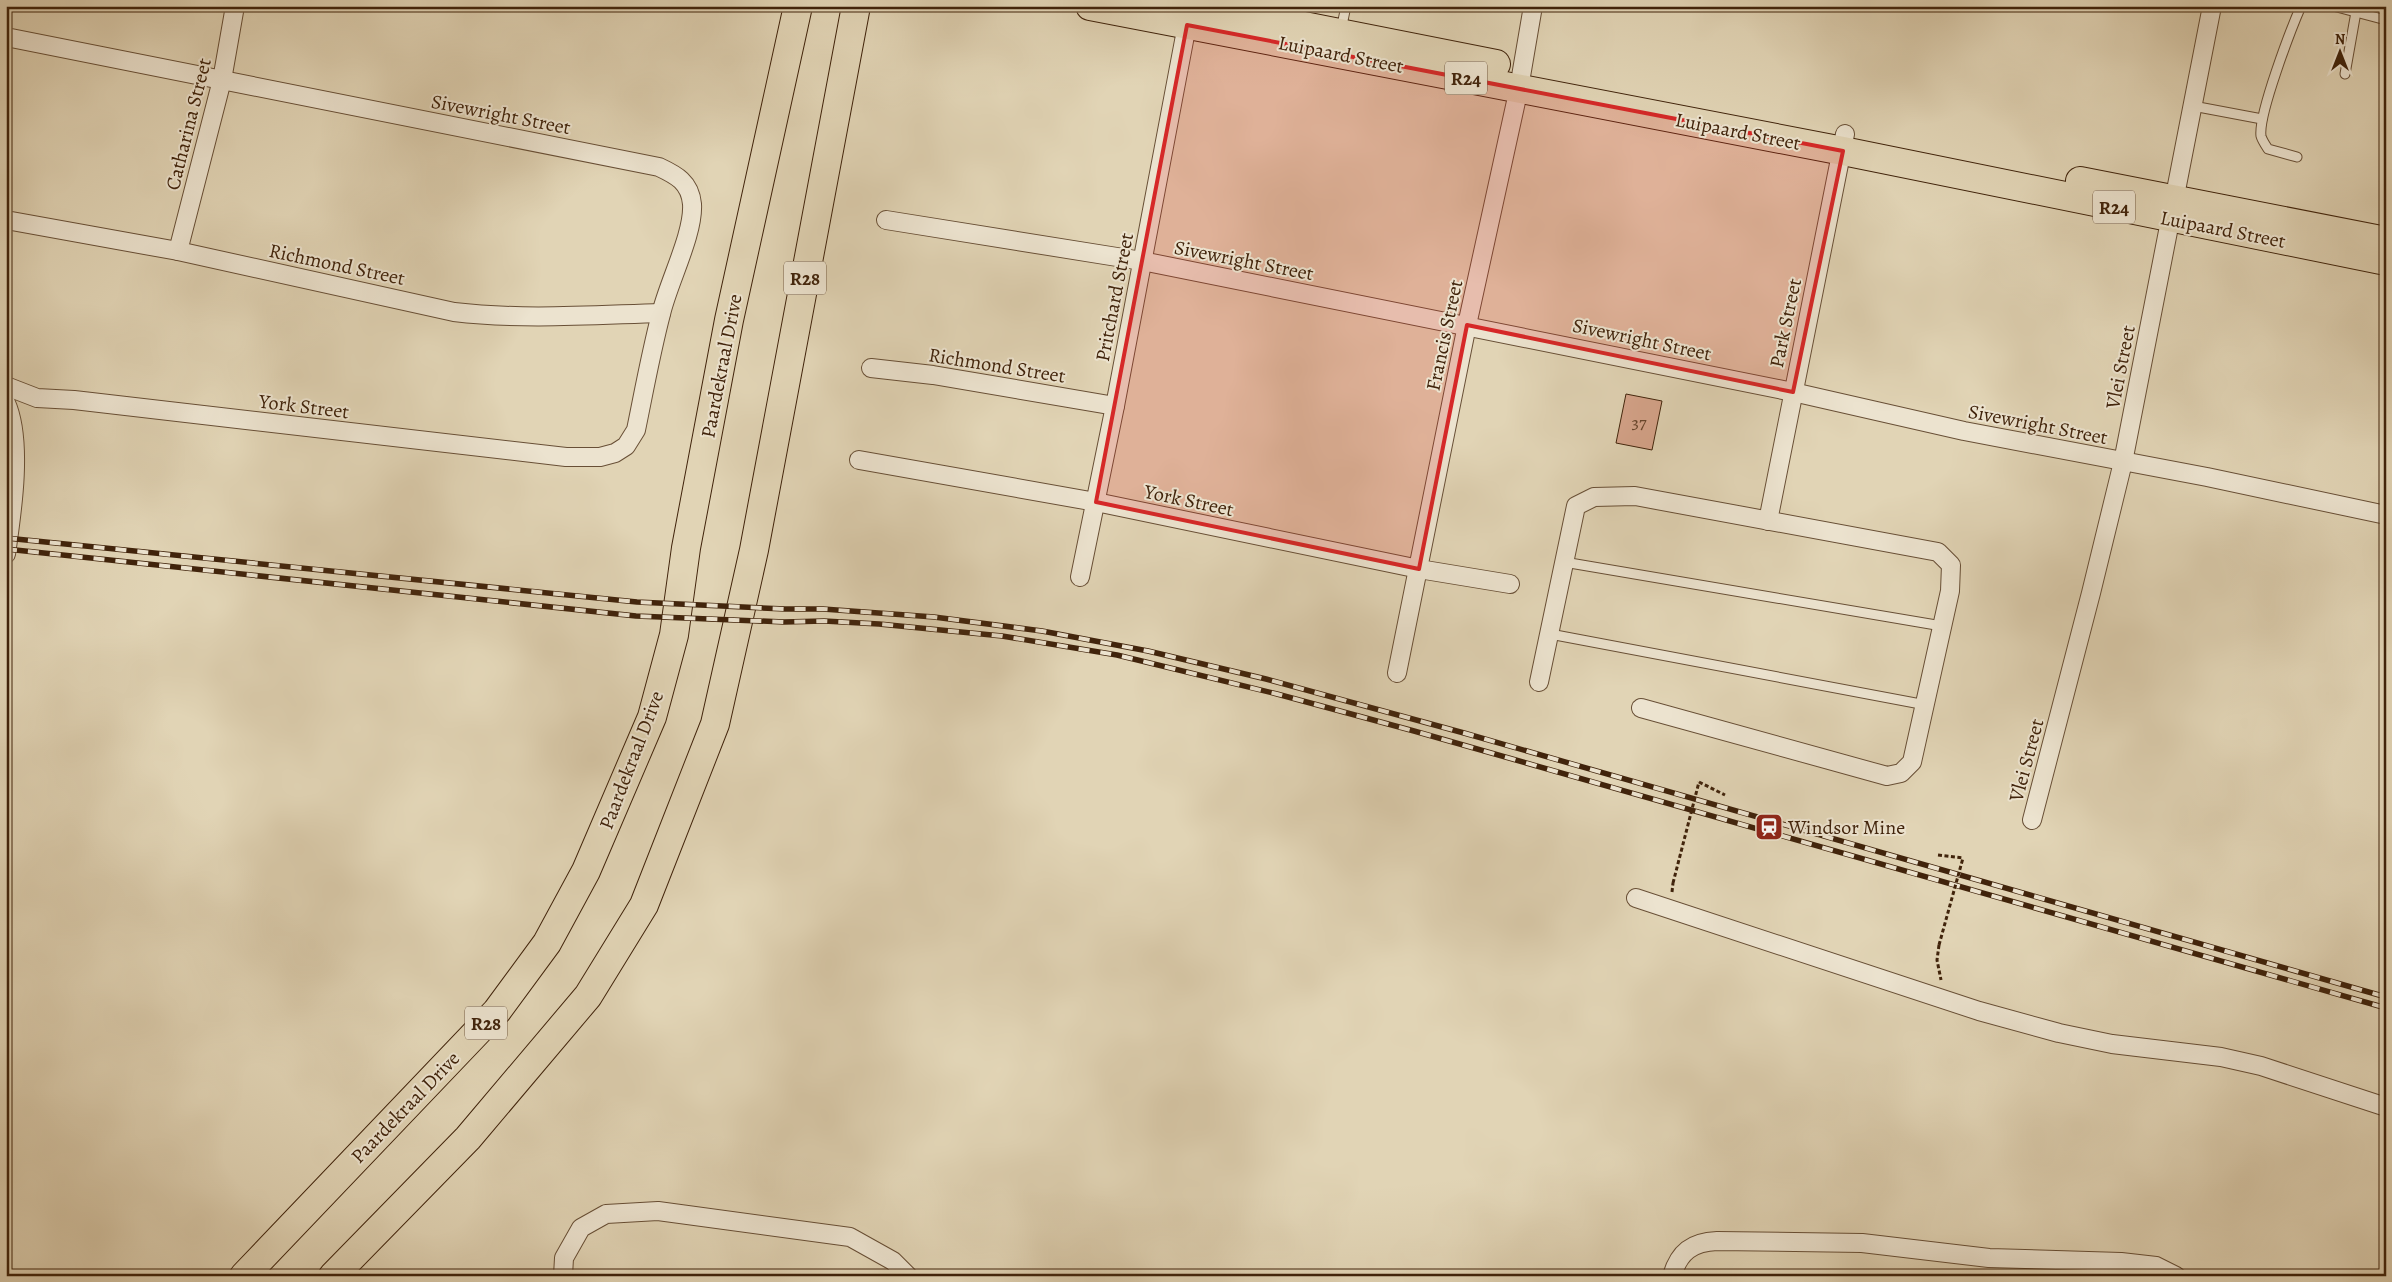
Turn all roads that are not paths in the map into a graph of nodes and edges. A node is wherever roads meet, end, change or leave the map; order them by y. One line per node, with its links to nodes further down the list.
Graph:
1 (235, 6): 17 (street, Catharina Street)
2 (798, 6): 56 (main road, Paardekraal Drive / R28)
3 (856, 6): 57 (main road, R28)
4 (1090, 6): 11 (main road, Luipaard Street / R24)
5 (1346, 6): 13 (lane)
6 (1533, 6): 16 (street, Francis Street)
7 (2212, 6): 18 (street, Vlei Street)
8 (2301, 6): 19 (lane)
9 (2333, 6): 10 (lane)
10 (2356, 12): 12 (lane); 15 (lane)
11 (1195, 16): 13 (main road, Luipaard Street / R24); 16 (main road, Luipaard Street / R24); 27 (street, Pritchard Street)
12 (2386, 20)
13 (1340, 34): 16 (main road, Luipaard Street / R24)
14 (6, 37): 17 (street, Sivewright Street)
15 (2345, 74)
16 (1520, 79): 20 (main road, Luipaard Street / R24); 30 (street, Francis Street)
17 (222, 80): 26 (street, Catharina Street); 29 (street, Sivewright Street)
18 (2192, 106): 19 (lane); 22 (street, Vlei Street)
19 (2262, 119): 21 (lane)
20 (1844, 142): 22 (main road, Luipaard Street / R24); 33 (street, Park Street)
21 (2297, 157)
22 (2172, 209): 25 (main road, Luipaard Street / R24); 28 (main road, Luipaard Street / R24); 38 (street, Vlei Street)
23 (6, 220): 26 (street, Richmond Street)
24 (886, 220): 27 (street, Sivewright Street)
25 (2386, 241)
26 (178, 251): 29 (street, Richmond Street)
27 (1142, 261): 30 (street, Sivewright Street); 35 (street, Pritchard Street)
28 (2386, 261)
29 (661, 313): 36 (street, Sivewright Street)
30 (1468, 325): 33 (street, Sivewright Street); 44 (street, Francis Street)
31 (871, 368): 35 (street, Richmond Street)
32 (6, 386): 36 (street, York Street)
33 (1792, 392): 38 (street, Sivewright Street); 41 (street, Park Street)
34 (6, 403): 42 (street)
35 (1115, 406): 39 (street, Pritchard Street)
36 (600, 457)
37 (859, 460): 39 (street, York Street)
38 (2123, 462): 40 (street, Sivewright Street); 53 (street, Vlei Street)
39 (1096, 502): 44 (street, York Street); 45 (street, Pritchard Street)
40 (2386, 514)
41 (1768, 521): 43 (street); 47 (street)
42 (6, 554)
43 (1564, 562): 47 (lane); 48 (street)
44 (1419, 569): 46 (street, York Street); 49 (street, Francis Street)
45 (1080, 577)
46 (1510, 584)
47 (1942, 626): 51 (street)
48 (1550, 634): 50 (street); 51 (lane)
49 (1397, 673)
50 (1539, 682)
51 (1926, 705): 52 (street)
52 (1641, 708)
53 (2032, 820)
54 (1636, 898): 55 (street)
55 (2386, 1107)
56 (244, 1276)
57 (333, 1276)
58 (563, 1276): 59 (street)
59 (908, 1276)
60 (1672, 1276): 61 (street)
61 (2176, 1276)

